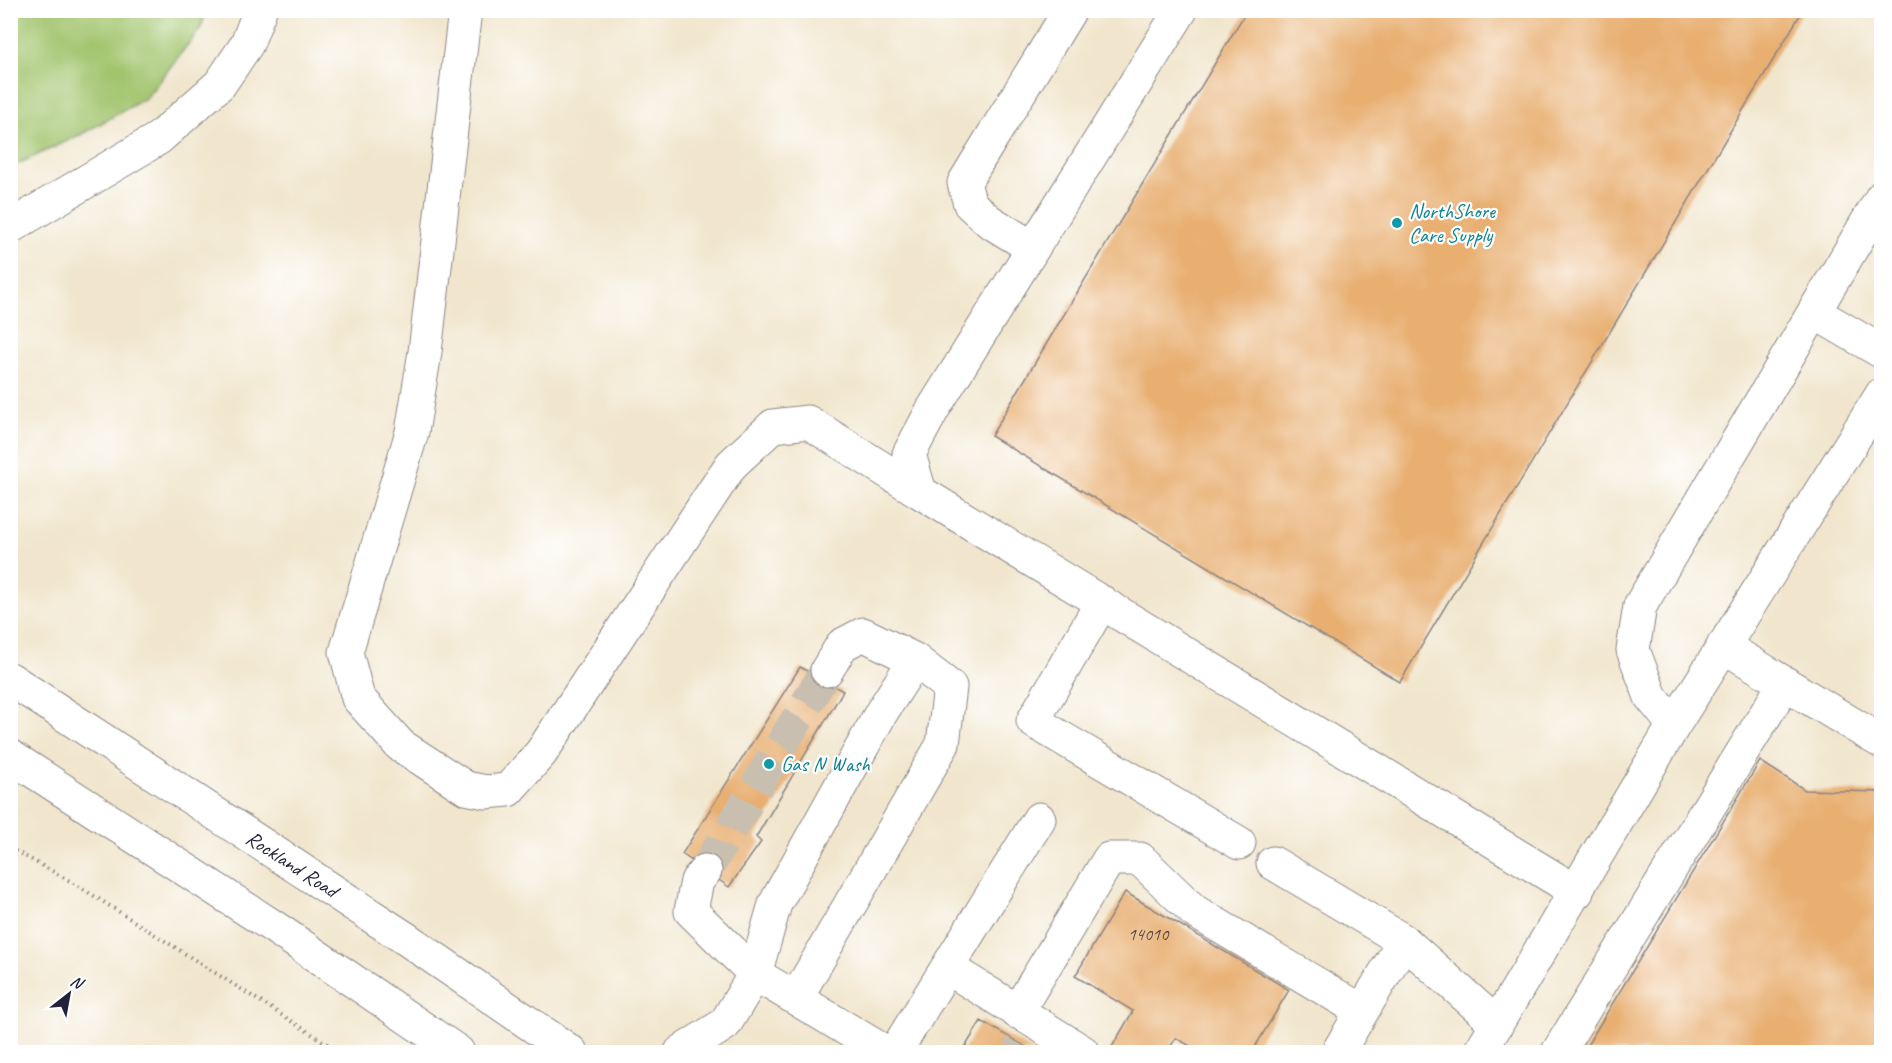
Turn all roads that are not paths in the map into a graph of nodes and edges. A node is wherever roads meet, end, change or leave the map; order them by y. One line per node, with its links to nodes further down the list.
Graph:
1 (261, 10): 6 (main road)
2 (465, 10): 11 (main road)
3 (1070, 10): 7 (main road)
4 (1180, 10): 7 (main road)
5 (1881, 197): 8 (main road)
6 (10, 227)
7 (1033, 248): 11 (main road)
8 (1814, 312): 9 (main road); 18 (main road)
9 (1881, 352)
10 (1880, 399): 13 (main road)
11 (920, 492): 12 (main road)
12 (1102, 602): 22 (main road); 25 (main road)
13 (1724, 646): 17 (main road); 18 (main road)
14 (915, 660): 15 (main road); 28 (main road); 29 (main road)
15 (827, 670)
16 (10, 679): 35 (main road, Rockland Road)
17 (1785, 683): 19 (main road); 42 (main road)
18 (1674, 725): 25 (main road)
19 (1881, 742)
20 (10, 756): 34 (main road)
21 (1039, 819): 27 (main road)
22 (1239, 843)
23 (1273, 863): 26 (main road)
24 (705, 872): 28 (main road)
25 (1577, 892): 31 (main road)
26 (1404, 941): 30 (main road); 31 (main road)
27 (948, 968): 32 (main road); 38 (main road)
28 (755, 974): 29 (main road); 33 (main road)
29 (796, 998): 37 (main road)
30 (1362, 1011): 32 (main road); 40 (main road)
31 (1497, 1024): 41 (main road)
32 (1025, 1027): 39 (main road)
33 (724, 1038): 36 (main road)
34 (458, 1053)
35 (571, 1053)
36 (681, 1053)
37 (885, 1053)
38 (895, 1053)
39 (1083, 1053)
40 (1338, 1053)
41 (1480, 1053)
42 (1558, 1053)

